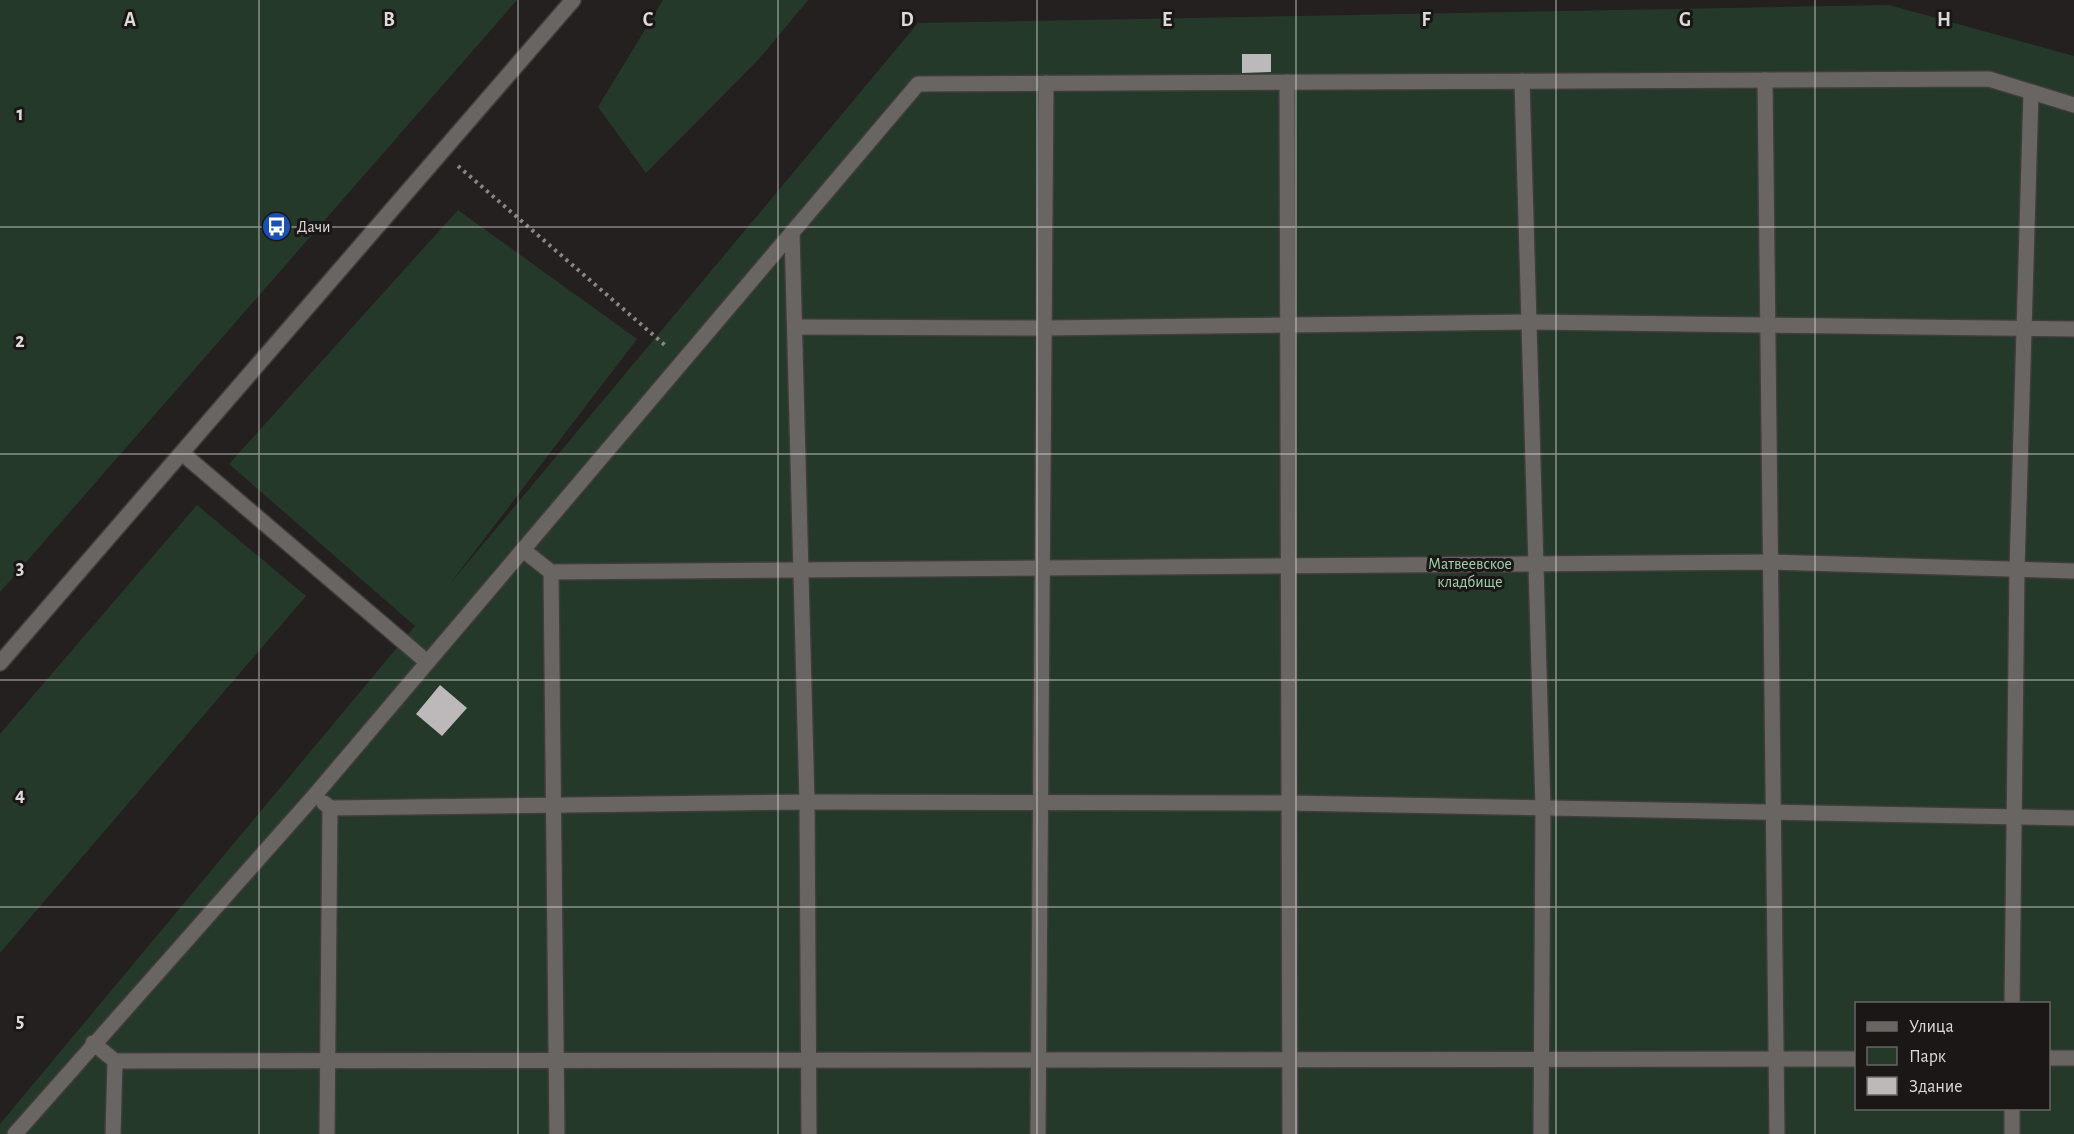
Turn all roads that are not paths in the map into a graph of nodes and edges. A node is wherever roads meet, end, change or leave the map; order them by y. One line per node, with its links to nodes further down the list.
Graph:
1 (573, 0): 16 (street)
2 (1765, 80): 3 (street); 6 (street); 11 (street)
3 (1522, 81): 4 (street); 9 (street)
4 (1287, 82): 5 (street); 10 (street)
5 (1046, 83): 8 (street); 13 (street)
6 (2031, 92): 7 (street); 14 (street)
7 (2074, 105)
8 (792, 232): 12 (street); 17 (street)
9 (1531, 322): 10 (street); 11 (street); 19 (street)
10 (1288, 324): 13 (street); 20 (street)
11 (1767, 324): 14 (street); 18 (street)
12 (795, 327): 13 (street); 22 (street)
13 (1044, 328): 21 (street)
14 (2024, 329): 15 (street); 23 (street)
15 (2074, 329)
16 (182, 453): 26 (street); 27 (street)
17 (523, 550): 25 (street); 26 (street)
18 (1770, 562): 19 (street); 23 (street); 35 (street)
19 (1538, 564): 20 (street); 34 (street)
20 (1289, 566): 21 (street); 31 (street)
21 (1042, 568): 22 (street); 30 (street)
22 (801, 570): 25 (street); 29 (street)
23 (2018, 570): 24 (street); 36 (street)
24 (2074, 571)
25 (551, 572): 32 (street)
26 (427, 662): 28 (street)
27 (0, 663)
28 (315, 795): 33 (street); 39 (street)
29 (807, 802): 30 (street); 32 (street); 47 (street)
30 (1039, 802): 31 (street); 48 (street)
31 (1290, 803): 34 (street); 42 (street)
32 (554, 807): 33 (street); 46 (street)
33 (330, 808): 50 (street)
34 (1544, 808): 35 (street); 43 (street)
35 (1773, 810): 36 (street); 44 (street)
36 (2015, 816): 37 (street); 38 (street)
37 (2074, 818)
38 (2012, 1002)
39 (93, 1043): 49 (street); 52 (street)
40 (2050, 1058): 41 (street)
41 (2074, 1058)
42 (1290, 1059): 43 (street); 48 (street); 58 (street)
43 (1541, 1059): 44 (street); 59 (street)
44 (1776, 1059): 45 (street); 60 (street)
45 (1855, 1059)
46 (556, 1060): 47 (street); 50 (street); 55 (street)
47 (808, 1060): 48 (street); 56 (street)
48 (1037, 1060): 57 (street)
49 (116, 1061): 50 (street); 53 (street)
50 (327, 1061): 54 (street)
51 (2012, 1110): 61 (street)
52 (15, 1134)
53 (113, 1134)
54 (327, 1134)
55 (557, 1134)
56 (809, 1134)
57 (1038, 1134)
58 (1290, 1134)
59 (1541, 1134)
60 (1777, 1134)
61 (2012, 1134)

